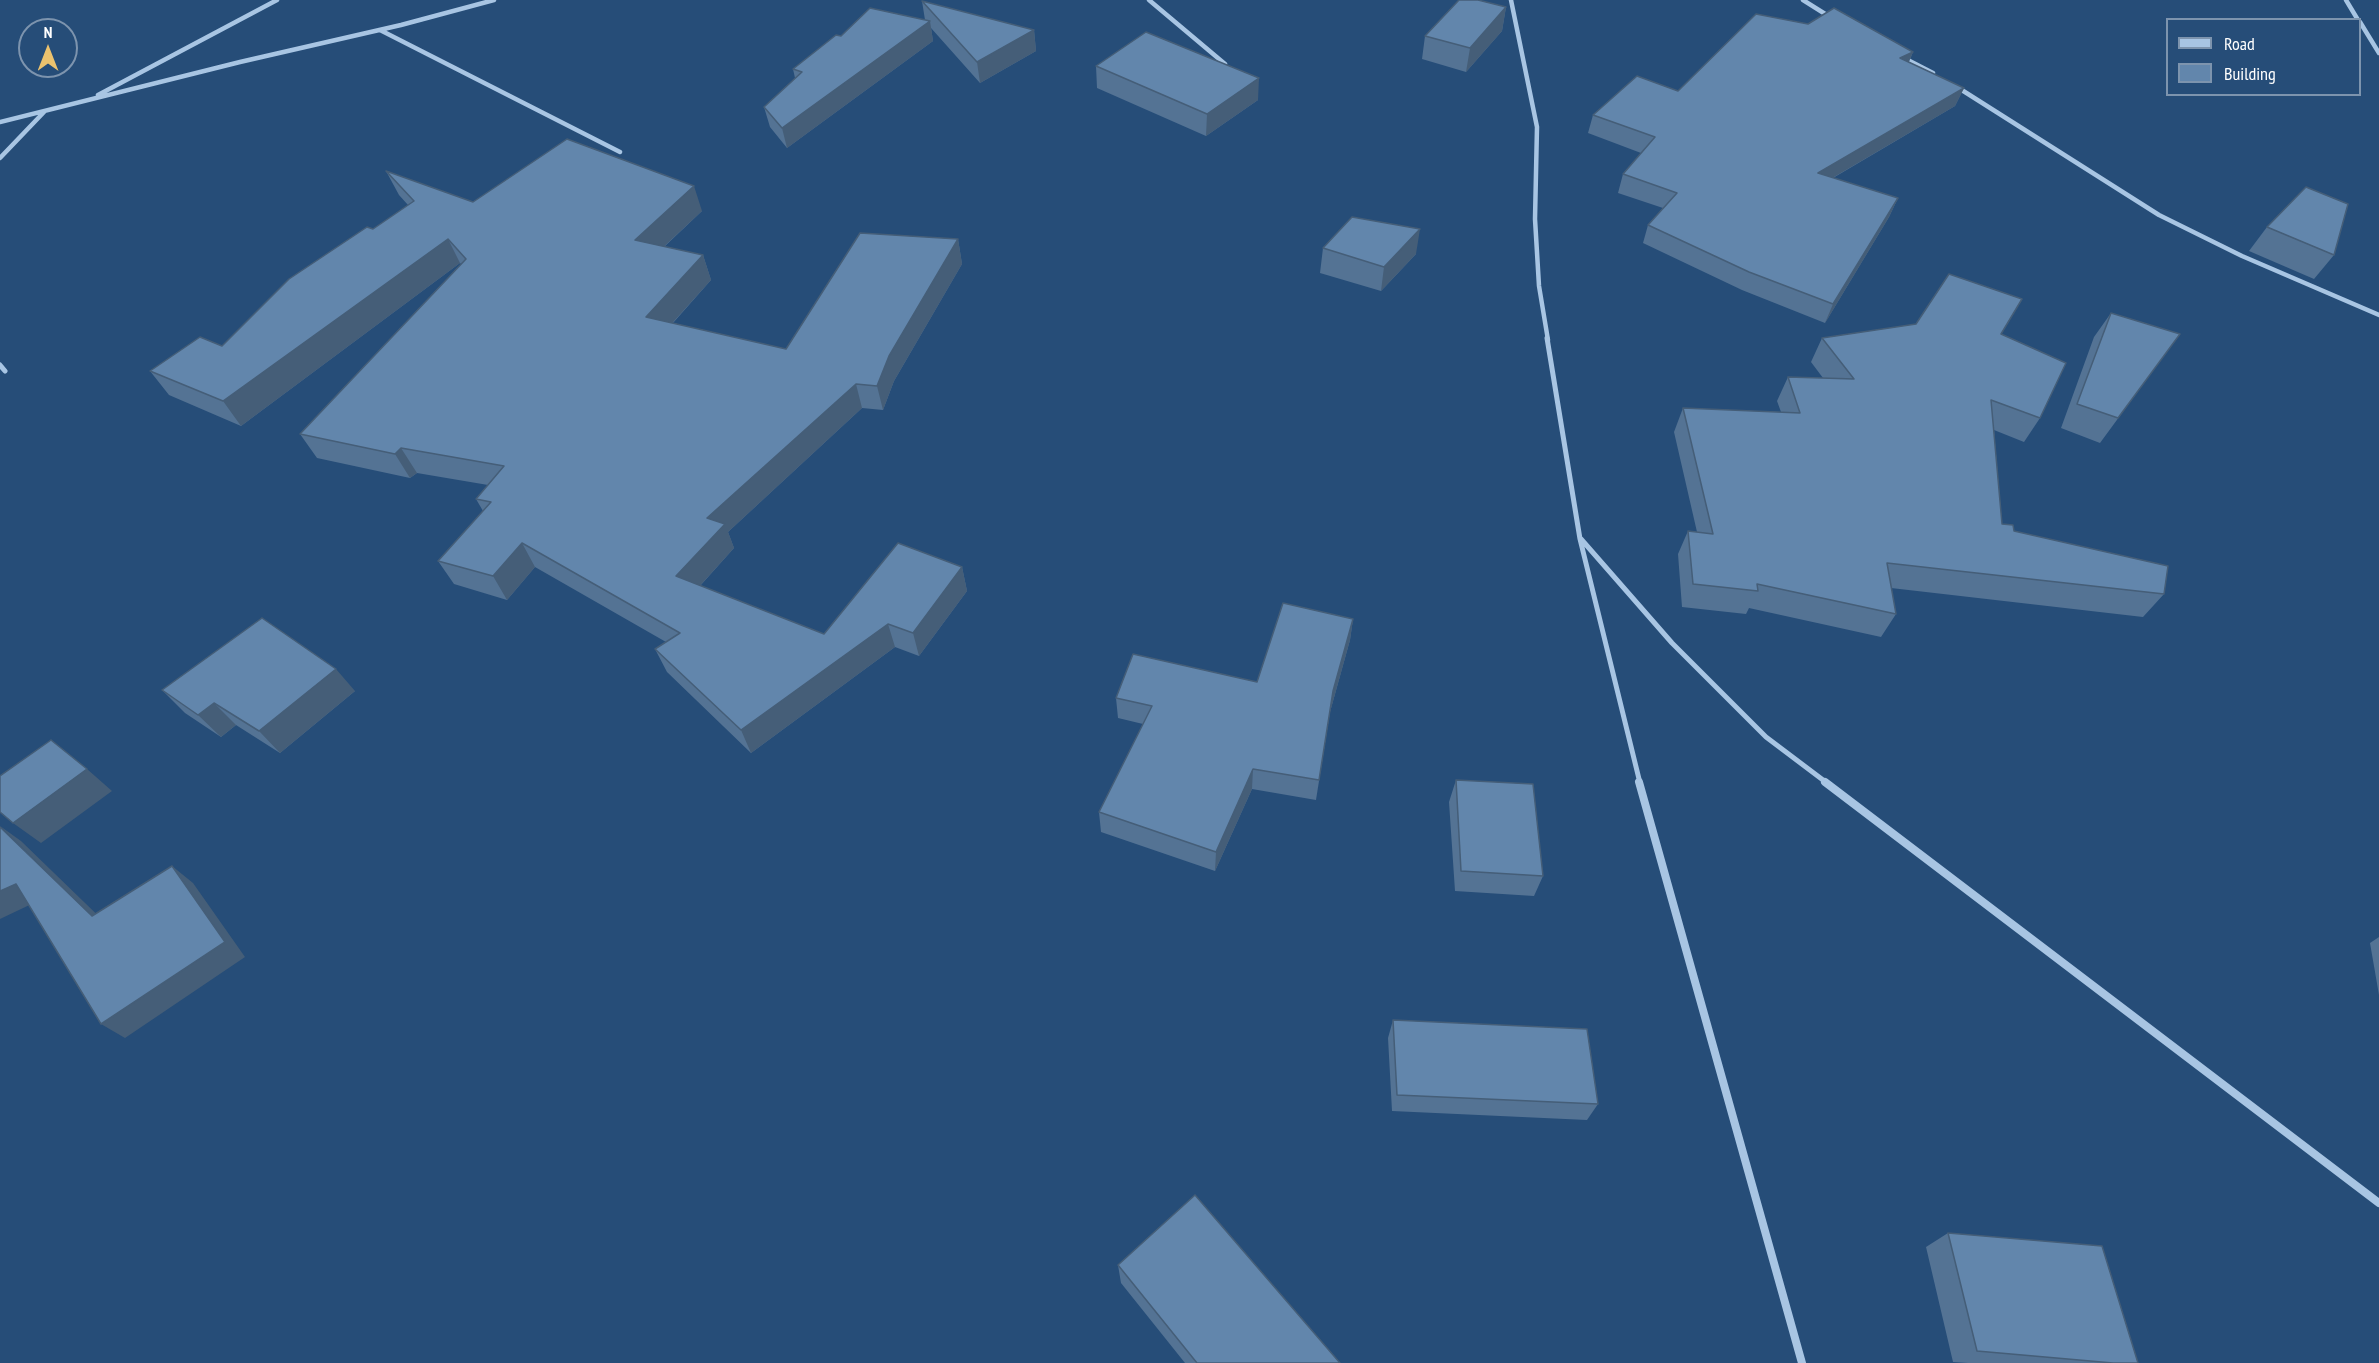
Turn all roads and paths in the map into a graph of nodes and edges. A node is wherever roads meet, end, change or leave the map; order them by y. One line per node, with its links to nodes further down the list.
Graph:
1 (277, 0): 16 (street)
2 (494, 0): 10 (street)
3 (1149, 0): 13 (street)
4 (1510, 0): 24 (street)
5 (1803, 0): 8 (street)
6 (2346, 0): 7 (street)
7 (2357, 18)
8 (1835, 20)
9 (2361, 24): 11 (street)
10 (380, 30): 16 (street); 19 (street)
11 (2379, 53)
12 (1896, 54): 14 (street)
13 (1225, 64)
14 (1937, 76)
15 (1947, 82): 21 (street)
16 (90, 100): 17 (street)
17 (44, 111): 18 (street); 20 (street)
18 (0, 122)
19 (620, 152)
20 (0, 158)
21 (2379, 315)
22 (0, 365): 23 (street)
23 (5, 370)
24 (1580, 539): 25 (street); 26 (street)
25 (2379, 1203)
26 (1802, 1363)

